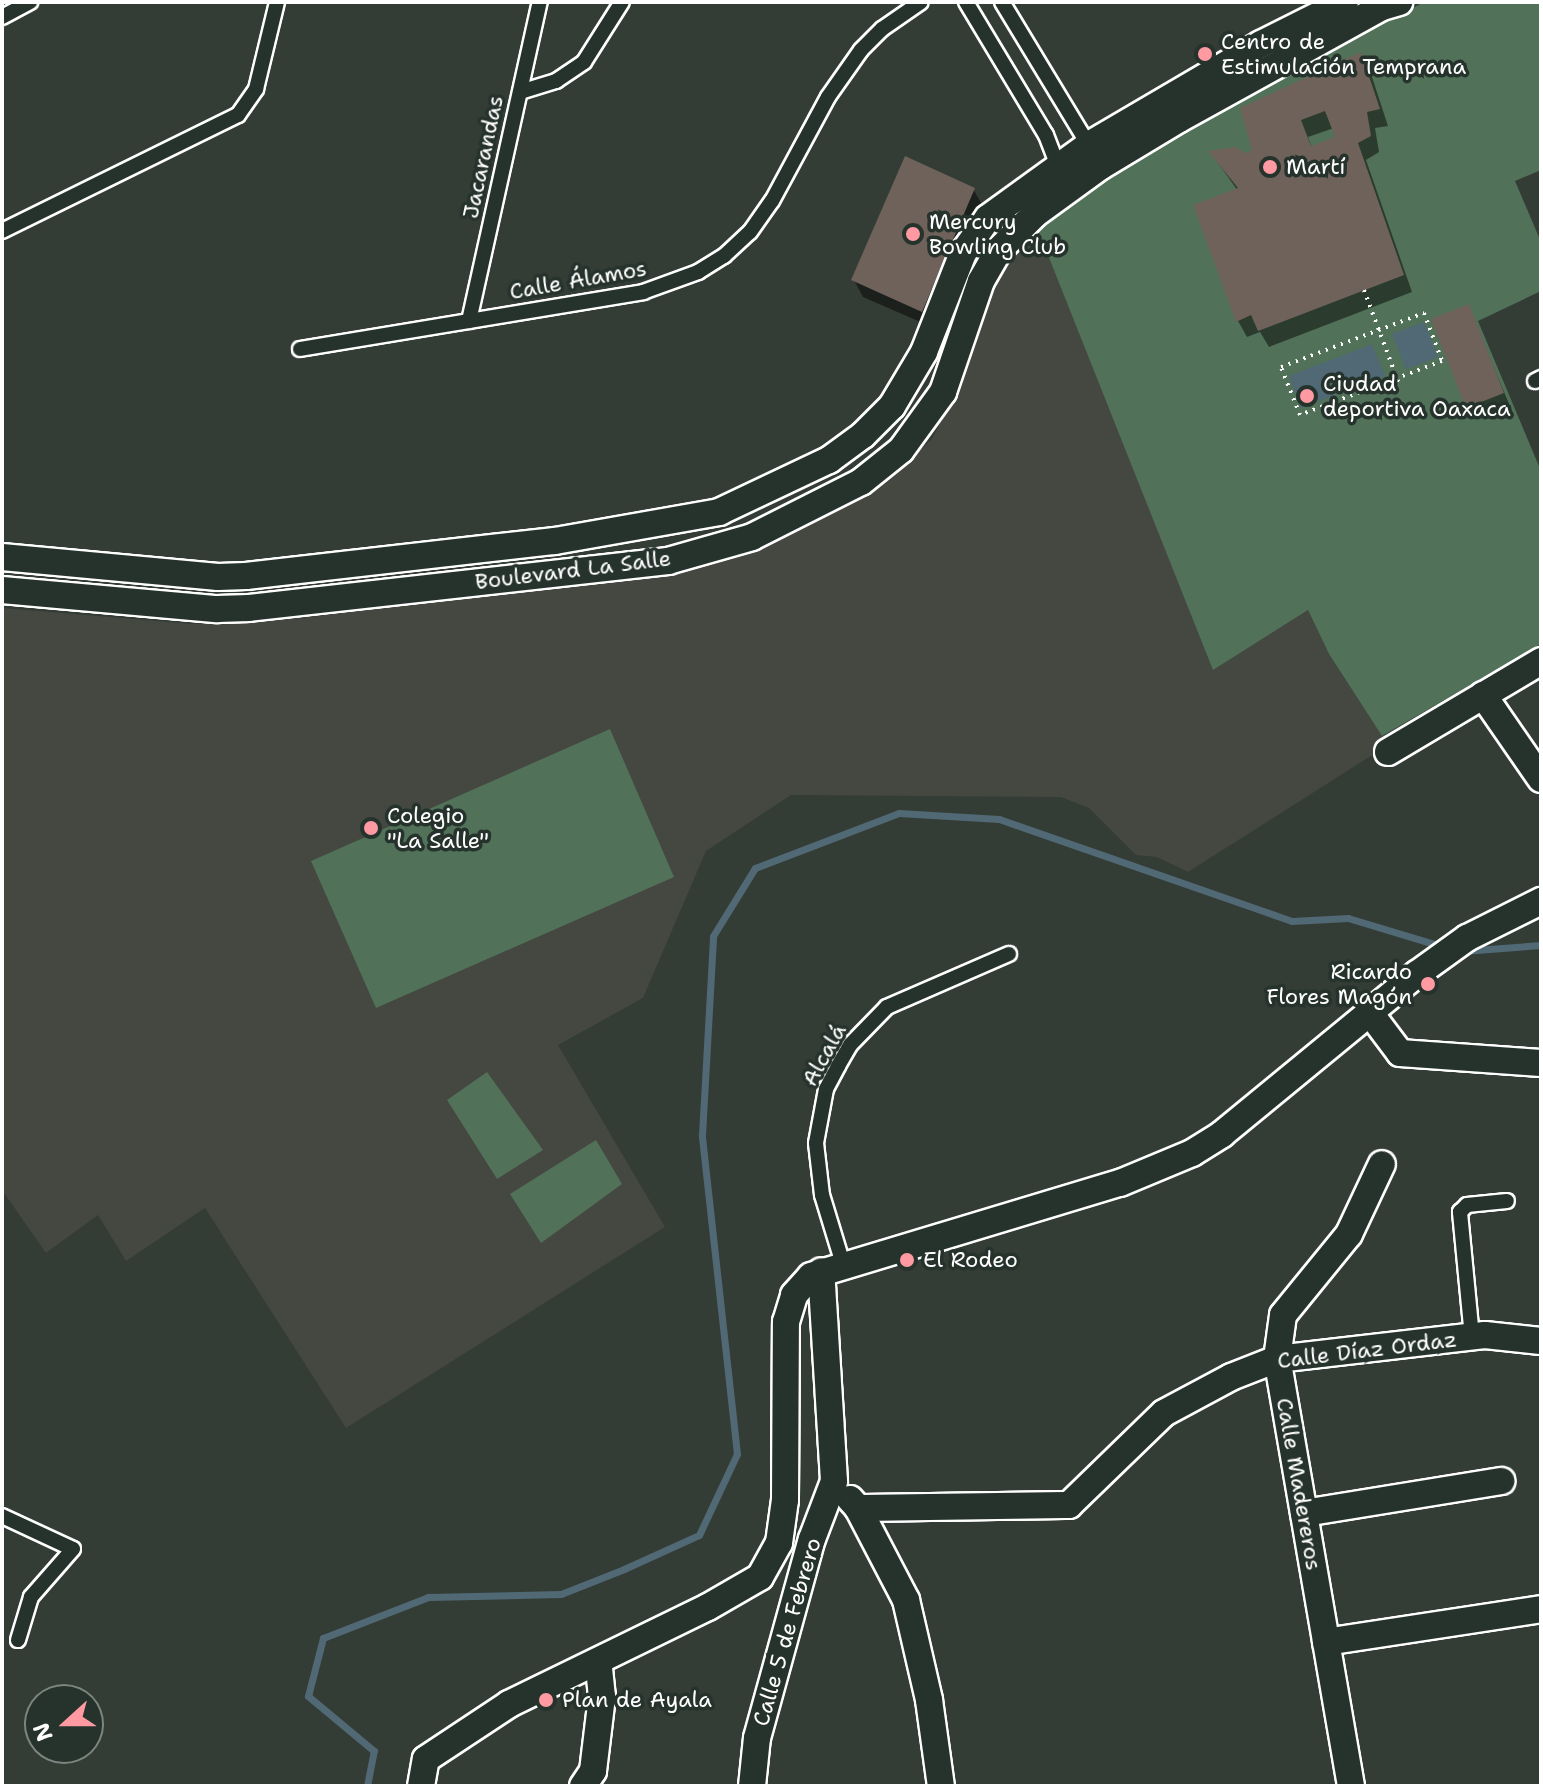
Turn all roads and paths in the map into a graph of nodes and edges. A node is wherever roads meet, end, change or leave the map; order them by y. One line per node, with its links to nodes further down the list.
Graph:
1 (30, 2): 10 (lane)
2 (277, 2): 14 (lane)
3 (540, 2): 11 (lane, Jacarandas)
4 (622, 2): 11 (lane)
5 (921, 2): 16 (lane, Calle Álamos)
6 (966, 2): 13 (lane)
7 (1002, 2): 12 (lane)
8 (1345, 2): 12 (street, Boulevard La Salle)
9 (1399, 2): 12 (street, Boulevard La Salle)
10 (2, 17)
11 (520, 92): 16 (lane, Jacarandas)
12 (1095, 156): 13 (street, Boulevard La Salle)
13 (1062, 177): 21 (street, Boulevard La Salle); 22 (street, Boulevard La Salle)
14 (2, 231)
15 (1364, 290): 17 (path)
16 (469, 321): 18 (lane, Calle Álamos)
17 (1379, 330): 19 (path); 19 (path); 19 (path)
18 (300, 349)
19 (1397, 378): 20 (path)
20 (1400, 387)
21 (2, 557)
22 (2, 590)
23 (1541, 661): 24 (street)
24 (1483, 695): 25 (street); 26 (street)
25 (1388, 752)
26 (1541, 779)
27 (1541, 901): 29 (street)
28 (1009, 954): 33 (lane, Alcalá)
29 (1370, 1013): 30 (street); 33 (street)
30 (1541, 1063)
31 (1382, 1164): 36 (street, Calle Madereros)
32 (1507, 1201): 34 (lane)
33 (832, 1268): 37 (street); 45 (street)
34 (1472, 1337): 35 (street, Calle Díaz Ordaz); 36 (street, Calle Díaz Ordaz)
35 (1541, 1341)
36 (1277, 1359): 39 (street, Calle Díaz Ordaz); 40 (street, Calle Madereros)
37 (834, 1481): 39 (street); 48 (street, Calle 5 de Febrero)
38 (1501, 1481): 40 (street)
39 (858, 1508): 49 (street)
40 (1304, 1513): 44 (street, Calle Madereros)
41 (2, 1516): 43 (lane)
42 (1541, 1609): 44 (street)
43 (18, 1640)
44 (1326, 1642): 50 (street, Calle Madereros)
45 (598, 1661): 46 (street); 47 (street)
46 (421, 1786)
47 (583, 1786)
48 (752, 1786)
49 (941, 1786)
50 (1351, 1786)

